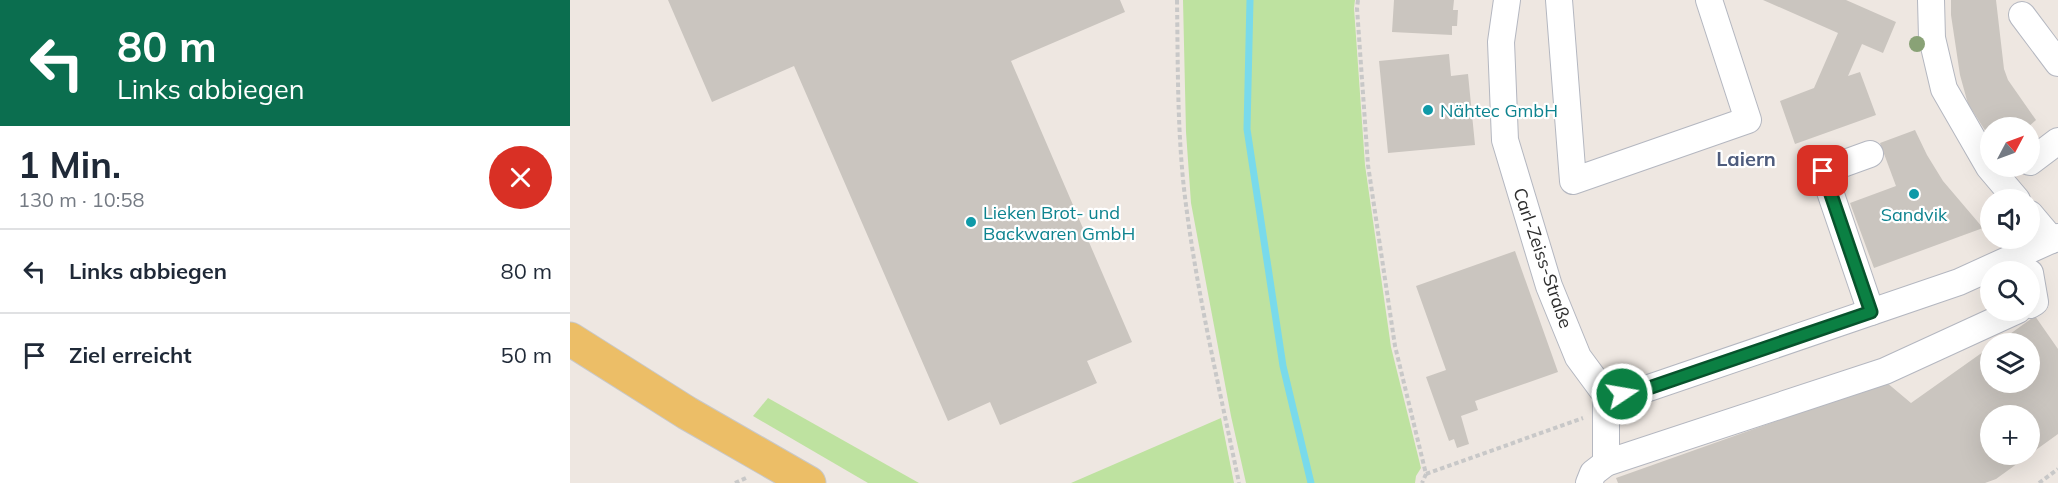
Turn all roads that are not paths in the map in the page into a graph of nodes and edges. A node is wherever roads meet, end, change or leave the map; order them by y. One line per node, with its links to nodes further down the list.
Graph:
1 (1508, 0): 18 (street, Carl-Zeiss-Straße)
2 (1559, 0): 3 (street)
3 (1709, 0)
4 (1924, 3): 10 (street)
5 (2022, 15): 6 (street)
6 (2058, 63)
7 (2058, 141): 9 (street)
8 (1870, 154): 15 (street)
9 (2040, 154)
10 (2008, 189)
11 (2040, 224): 12 (street)
12 (2055, 238): 13 (street)
13 (2032, 261)
14 (1980, 277): 15 (street)
15 (1871, 312): 18 (street)
16 (1994, 321): 19 (street)
17 (570, 339): 20 (main road)
18 (1606, 395): 19 (street)
19 (1606, 463): 21 (street)
20 (809, 483)
21 (1589, 483)

